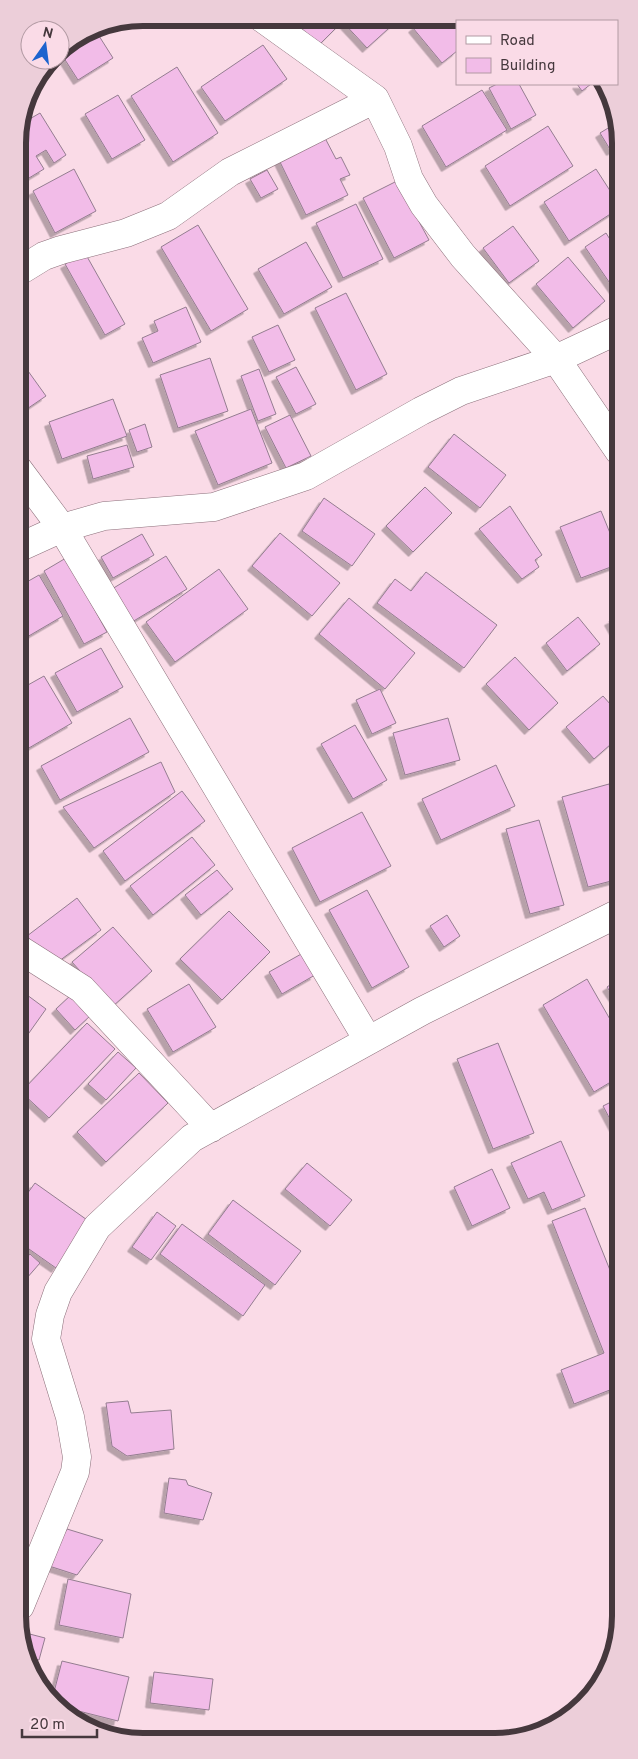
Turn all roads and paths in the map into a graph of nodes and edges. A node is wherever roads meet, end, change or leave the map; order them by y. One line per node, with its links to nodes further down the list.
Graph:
1 (273, 26): 2 (street)
2 (375, 100): 3 (street); 5 (street)
3 (27, 267)
4 (612, 333): 5 (street)
5 (556, 359): 6 (street); 8 (street)
6 (612, 442)
7 (27, 480): 8 (street)
8 (62, 528): 9 (street); 12 (street)
9 (27, 544)
10 (611, 917): 12 (street)
11 (26, 954): 13 (street)
12 (368, 1040): 13 (street)
13 (211, 1128): 14 (street)
14 (26, 1591)

